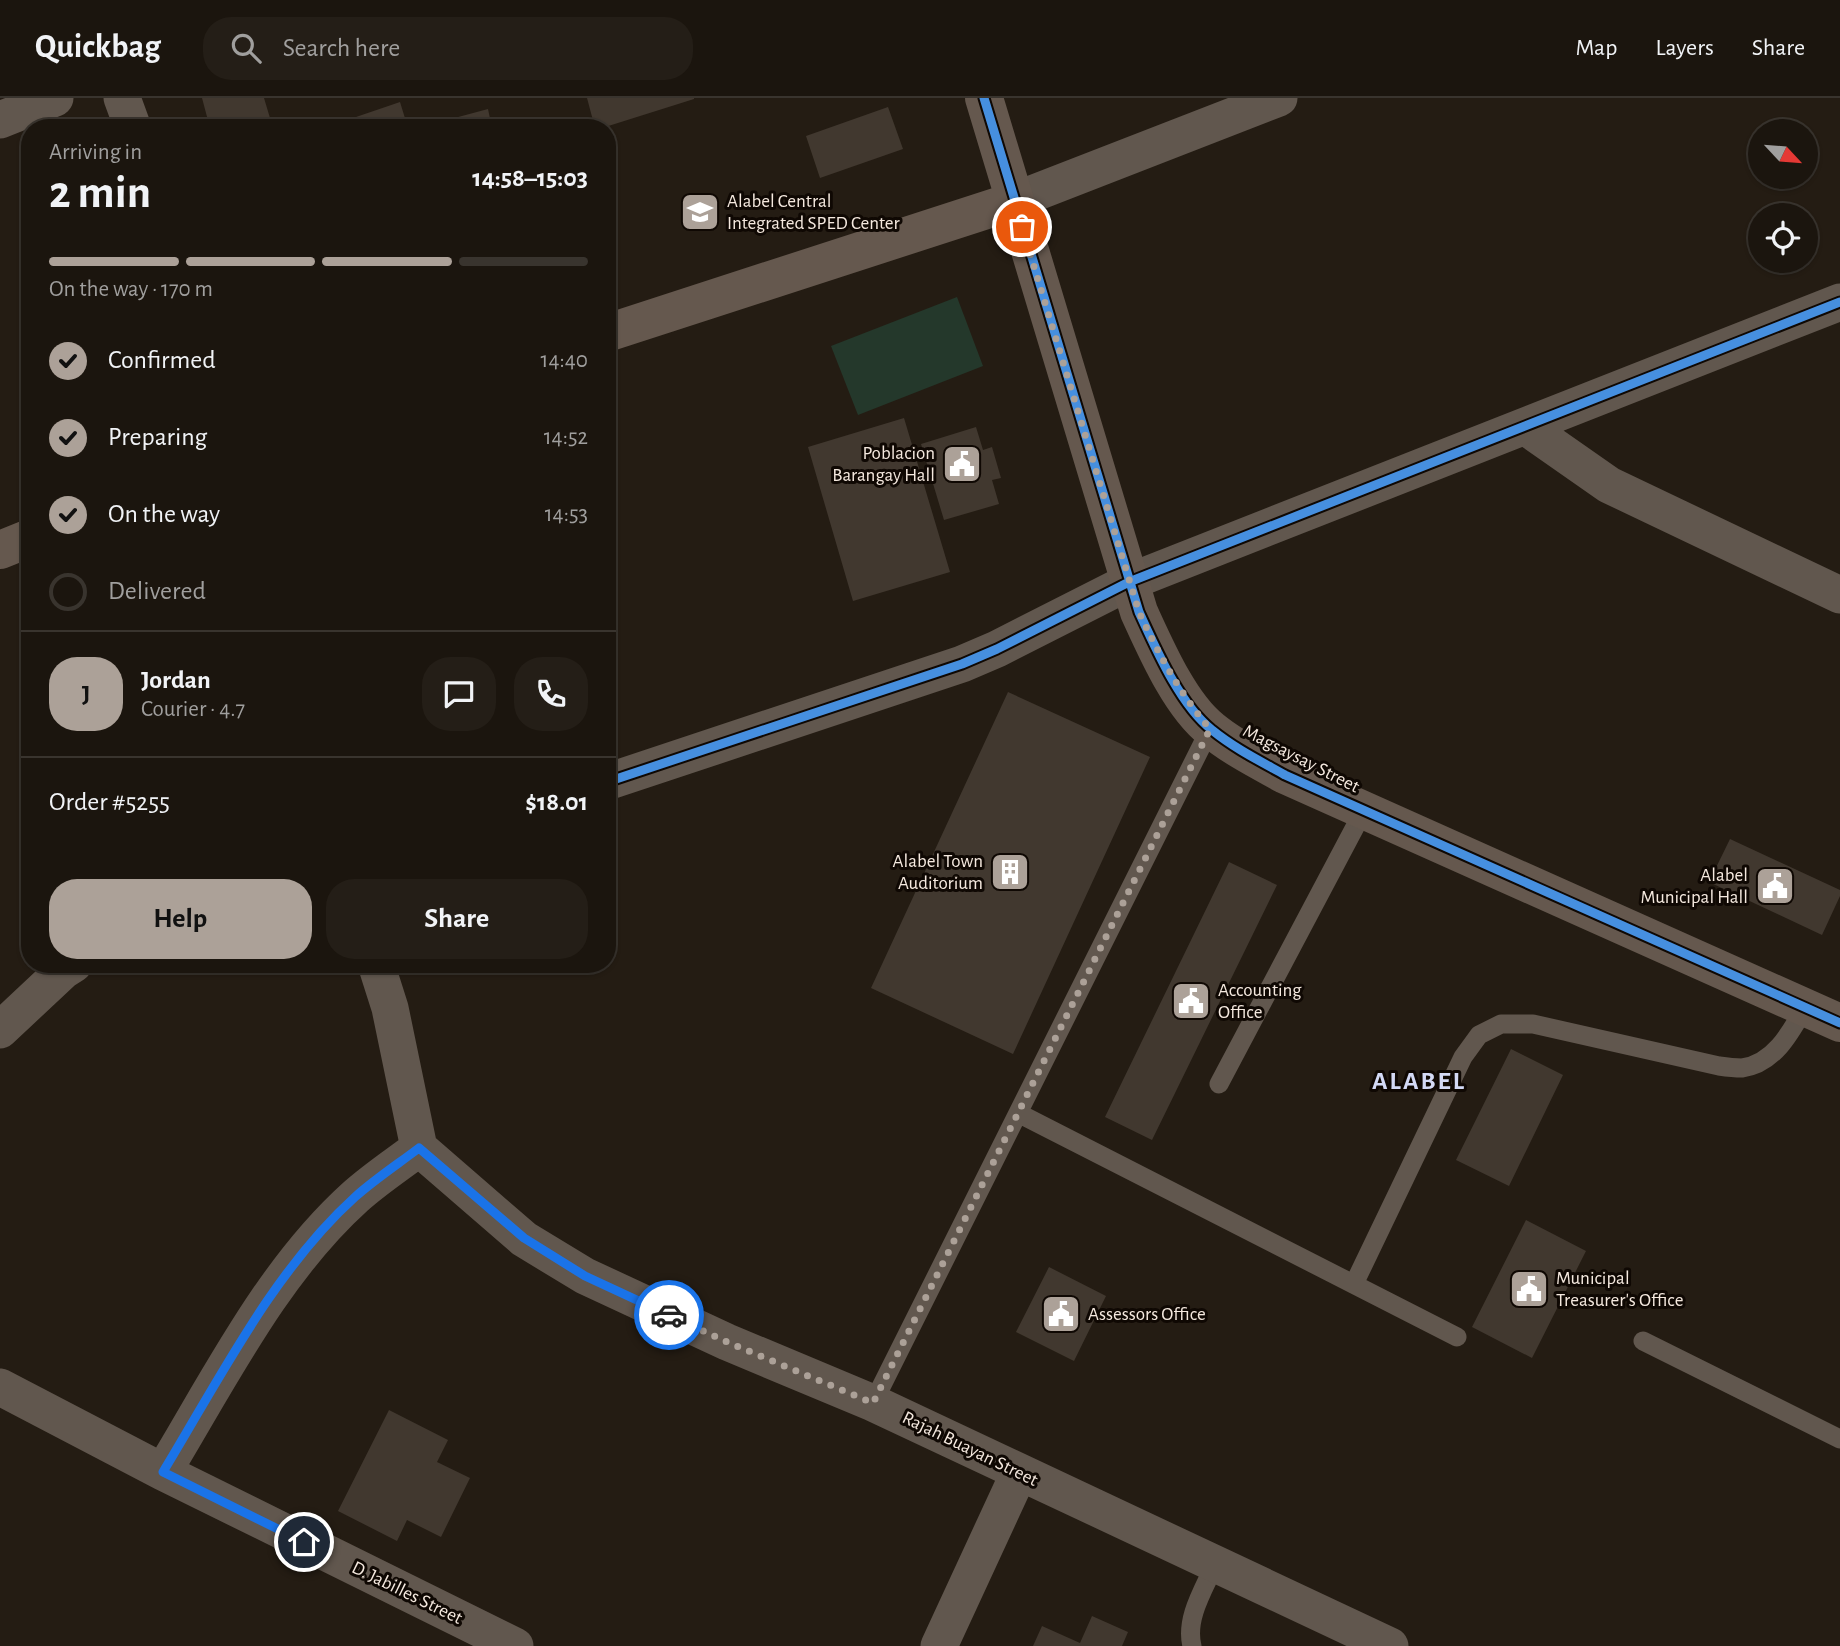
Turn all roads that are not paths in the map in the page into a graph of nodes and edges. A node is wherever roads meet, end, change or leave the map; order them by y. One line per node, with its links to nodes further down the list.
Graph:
1 (55, 98): 6 (street)
2 (122, 98): 5 (street)
3 (985, 98): 7 (street, Magsaysay Street)
4 (1279, 98): 7 (street)
5 (130, 119)
6 (0, 120)
7 (1014, 201): 9 (street); 13 (street, Magsaysay Street)
8 (1840, 302): 10 (street)
9 (616, 330)
10 (1526, 427): 13 (street); 14 (street)
11 (21, 542): 12 (street)
12 (0, 550)
13 (1129, 582): 15 (street, Magsaysay Street); 16 (street)
14 (1840, 595)
15 (1210, 729): 17 (street, Magsaysay Street); 24 (lane)
16 (616, 779)
17 (1364, 810): 20 (street, Magsaysay Street); 23 (lane)
18 (61, 973): 22 (street)
19 (379, 973): 25 (street)
20 (1805, 1007): 21 (street, Magsaysay Street); 26 (lane)
21 (1840, 1023)
22 (0, 1030)
23 (1219, 1084)
24 (1018, 1113): 26 (lane); 30 (lane)
25 (419, 1148): 30 (street, Rajah Buayan Street); 32 (street)
26 (1354, 1284): 27 (lane)
27 (1457, 1337)
28 (1643, 1341): 31 (lane)
29 (0, 1387): 32 (street, D. Jabilles Street)
30 (873, 1403): 33 (street, Rajah Buayan Street)
31 (1840, 1439)
32 (163, 1472): 35 (street, D. Jabilles Street)
33 (1019, 1473): 34 (street, Rajah Buayan Street); 36 (street)
34 (1215, 1564): 37 (lane); 38 (street, Rajah Buayan Street)
35 (515, 1646)
36 (939, 1646)
37 (1192, 1646)
38 (1390, 1646)

